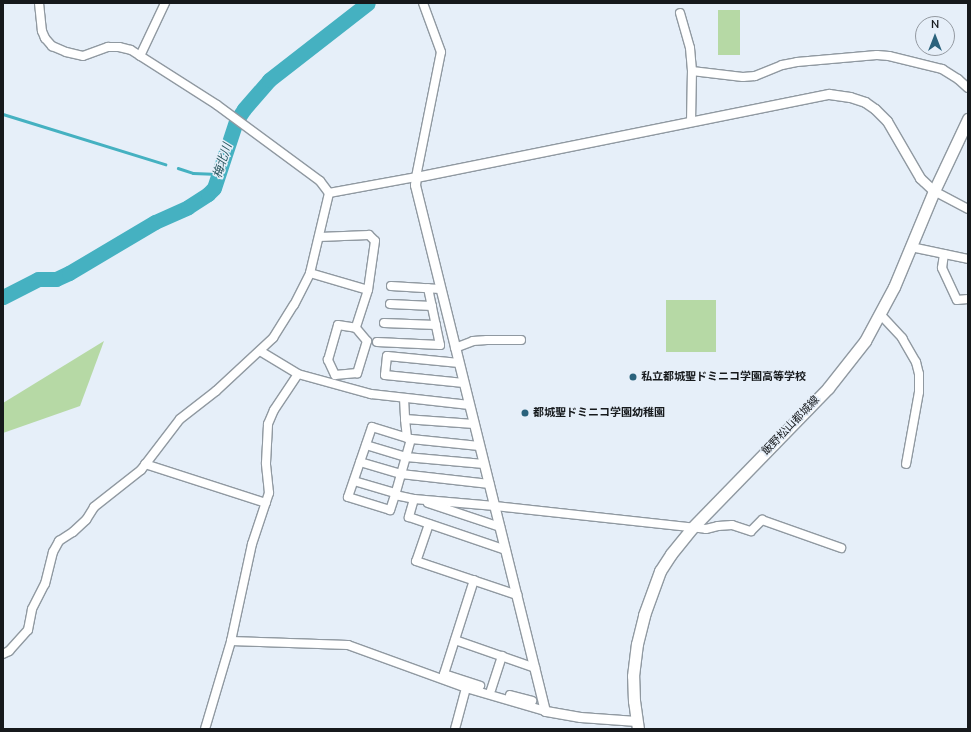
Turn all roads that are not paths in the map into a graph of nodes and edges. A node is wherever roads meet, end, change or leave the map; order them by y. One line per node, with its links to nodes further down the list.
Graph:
1 (39, 3): 5 (street)
2 (165, 3): 5 (street)
3 (423, 3): 10 (street)
4 (680, 13): 6 (street)
5 (140, 56): 12 (street)
6 (692, 71): 7 (street); 9 (street)
7 (968, 88)
8 (968, 119): 11 (main road, 飯野松山都城線)
9 (691, 122): 10 (street); 11 (street)
10 (416, 177): 12 (street); 21 (street)
11 (934, 191): 13 (street); 15 (main road, 飯野松山都城線)
12 (330, 193): 14 (street)
13 (968, 209)
14 (319, 237): 18 (street); 22 (street)
15 (911, 247): 16 (street); 26 (main road, 飯野松山都城線)
16 (944, 254): 17 (street); 23 (street)
17 (968, 259)
18 (310, 273): 22 (street); 33 (street)
19 (391, 286): 20 (street)
20 (428, 288): 21 (street); 25 (street)
21 (440, 289): 32 (street)
22 (368, 290): 29 (street)
23 (968, 299)
24 (390, 304): 25 (street)
25 (432, 306): 28 (street)
26 (880, 314): 48 (street); 58 (main road, 飯野松山都城線)
27 (384, 323): 28 (street)
28 (436, 325): 31 (street)
29 (356, 328): 29 (street)
30 (521, 340): 32 (street)
31 (377, 342)
32 (455, 348): 34 (street)
33 (260, 351): 35 (street); 46 (street)
34 (459, 363): 36 (street); 36 (street)
35 (298, 374): 37 (street); 54 (street)
36 (464, 384): 38 (street)
37 (404, 398): 38 (street); 39 (street)
38 (469, 405): 40 (street)
39 (405, 419): 40 (street); 41 (street)
40 (474, 424): 43 (street)
41 (409, 439): 42 (street); 43 (street); 44 (street)
42 (366, 445): 44 (street); 45 (street)
43 (480, 446): 47 (street)
44 (406, 457): 47 (street); 49 (street)
45 (360, 462): 49 (street); 50 (street)
46 (145, 464): 54 (street); 65 (street)
47 (484, 464): 51 (street)
48 (906, 464)
49 (401, 474): 51 (street); 52 (street)
50 (354, 481): 52 (street); 52 (street)
51 (489, 484): 55 (street)
52 (395, 494): 53 (street)
53 (414, 499): 55 (street); 56 (street); 57 (street)
54 (266, 503): 64 (street)
55 (495, 506): 57 (street); 58 (street)
56 (429, 524): 60 (street); 61 (street)
57 (500, 527): 60 (street)
58 (692, 528): 59 (street); 72 (main road, 飯野松山都城線)
59 (841, 548)
60 (506, 550): 62 (street)
61 (474, 580): 62 (street); 63 (street)
62 (517, 595): 67 (street)
63 (455, 640): 66 (street); 69 (street)
64 (231, 641): 68 (street); 73 (street)
65 (3, 654)
66 (502, 656): 67 (street); 69 (street)
67 (536, 668): 71 (street)
68 (466, 688): 71 (street); 74 (street)
69 (491, 690): 70 (street)
70 (532, 701)
71 (545, 711): 72 (street)
72 (639, 726)
73 (205, 729)
74 (455, 729)

